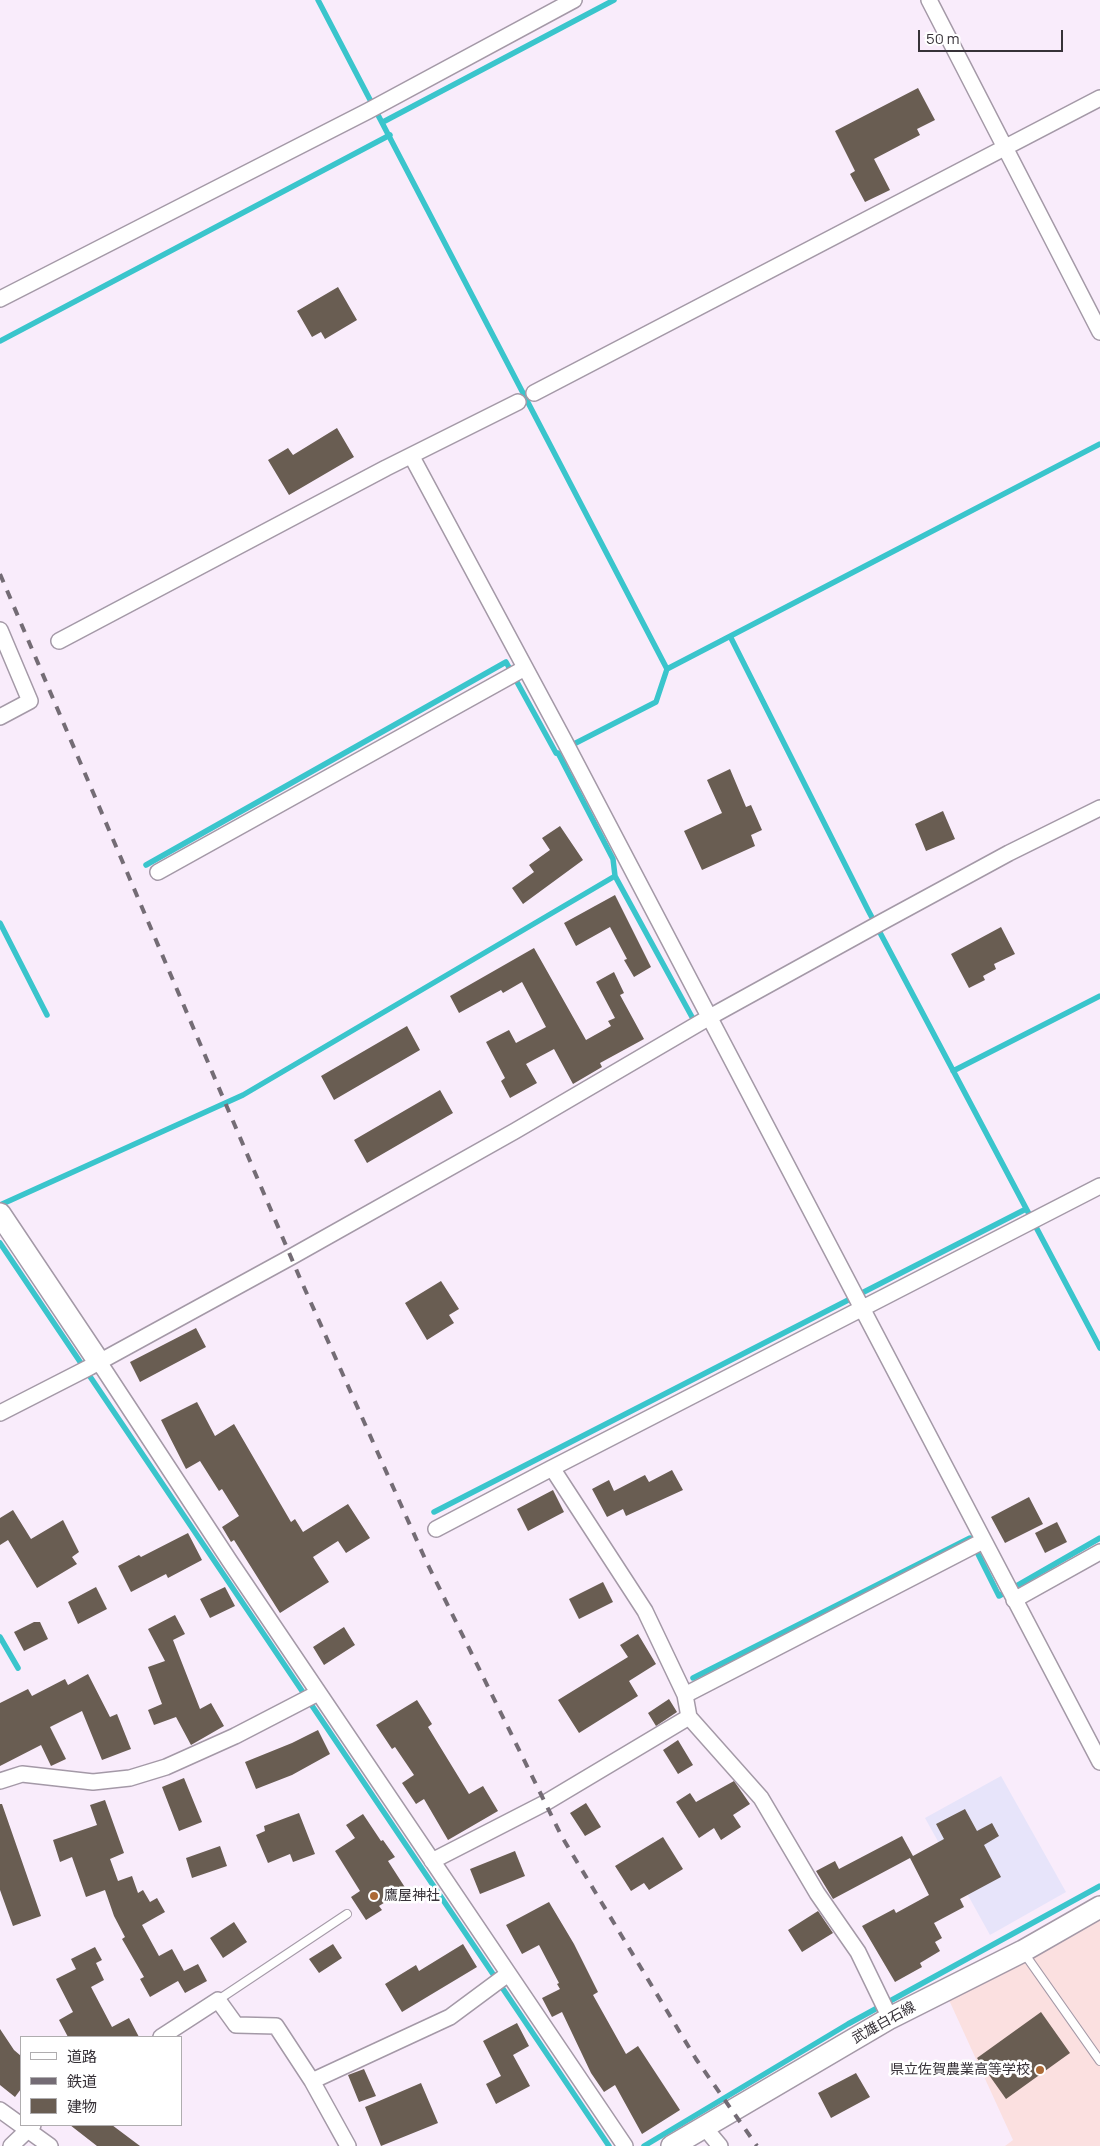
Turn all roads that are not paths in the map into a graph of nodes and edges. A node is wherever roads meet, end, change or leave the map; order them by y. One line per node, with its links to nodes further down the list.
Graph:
1 (574, 0): 5 (street)
2 (929, 0): 4 (street)
3 (1100, 98): 4 (street)
4 (1005, 146): 6 (street); 7 (street)
5 (0, 299)
6 (1100, 332)
7 (534, 393)
8 (518, 402): 9 (street)
9 (412, 457): 11 (street); 12 (street)
10 (0, 630): 13 (street)
11 (59, 641)
12 (522, 669): 15 (street); 16 (street)
13 (0, 717)
14 (1100, 808): 16 (street)
15 (158, 872)
16 (708, 1018): 19 (street); 20 (street)
17 (1100, 1186): 19 (street)
18 (0, 1214): 20 (main road)
19 (860, 1307): 22 (street); 24 (street)
20 (90, 1367): 21 (street); 28 (street)
21 (0, 1413)
22 (552, 1468): 23 (street); 27 (street)
23 (436, 1529)
24 (976, 1545): 26 (street); 27 (street)
25 (1100, 1552): 26 (street)
26 (1011, 1594): 30 (street)
27 (685, 1695): 29 (street)
28 (313, 1696): 31 (street); 32 (street)
29 (689, 1717): 32 (street); 38 (street)
30 (1100, 1762)
31 (0, 1781)
32 (432, 1861): 36 (street)
33 (1100, 1908): 35 (main road, 武雄白石線)
34 (347, 1914): 37 (lane)
35 (1023, 1951): 38 (main road, 武雄白石線); 40 (lane)
36 (502, 1979): 41 (street); 49 (street)
37 (218, 2000): 39 (street); 41 (street)
38 (888, 2015): 45 (main road, 武雄白石線)
39 (163, 2036)
40 (1100, 2061)
41 (312, 2081): 48 (street)
42 (0, 2110): 43 (street)
43 (20, 2121)
44 (30, 2127): 46 (street); 47 (street)
45 (705, 2128): 50 (main road, 武雄白石線); 51 (street)
46 (11, 2146)
47 (50, 2146)
48 (348, 2146)
49 (624, 2146)
50 (672, 2146)
51 (720, 2146)

